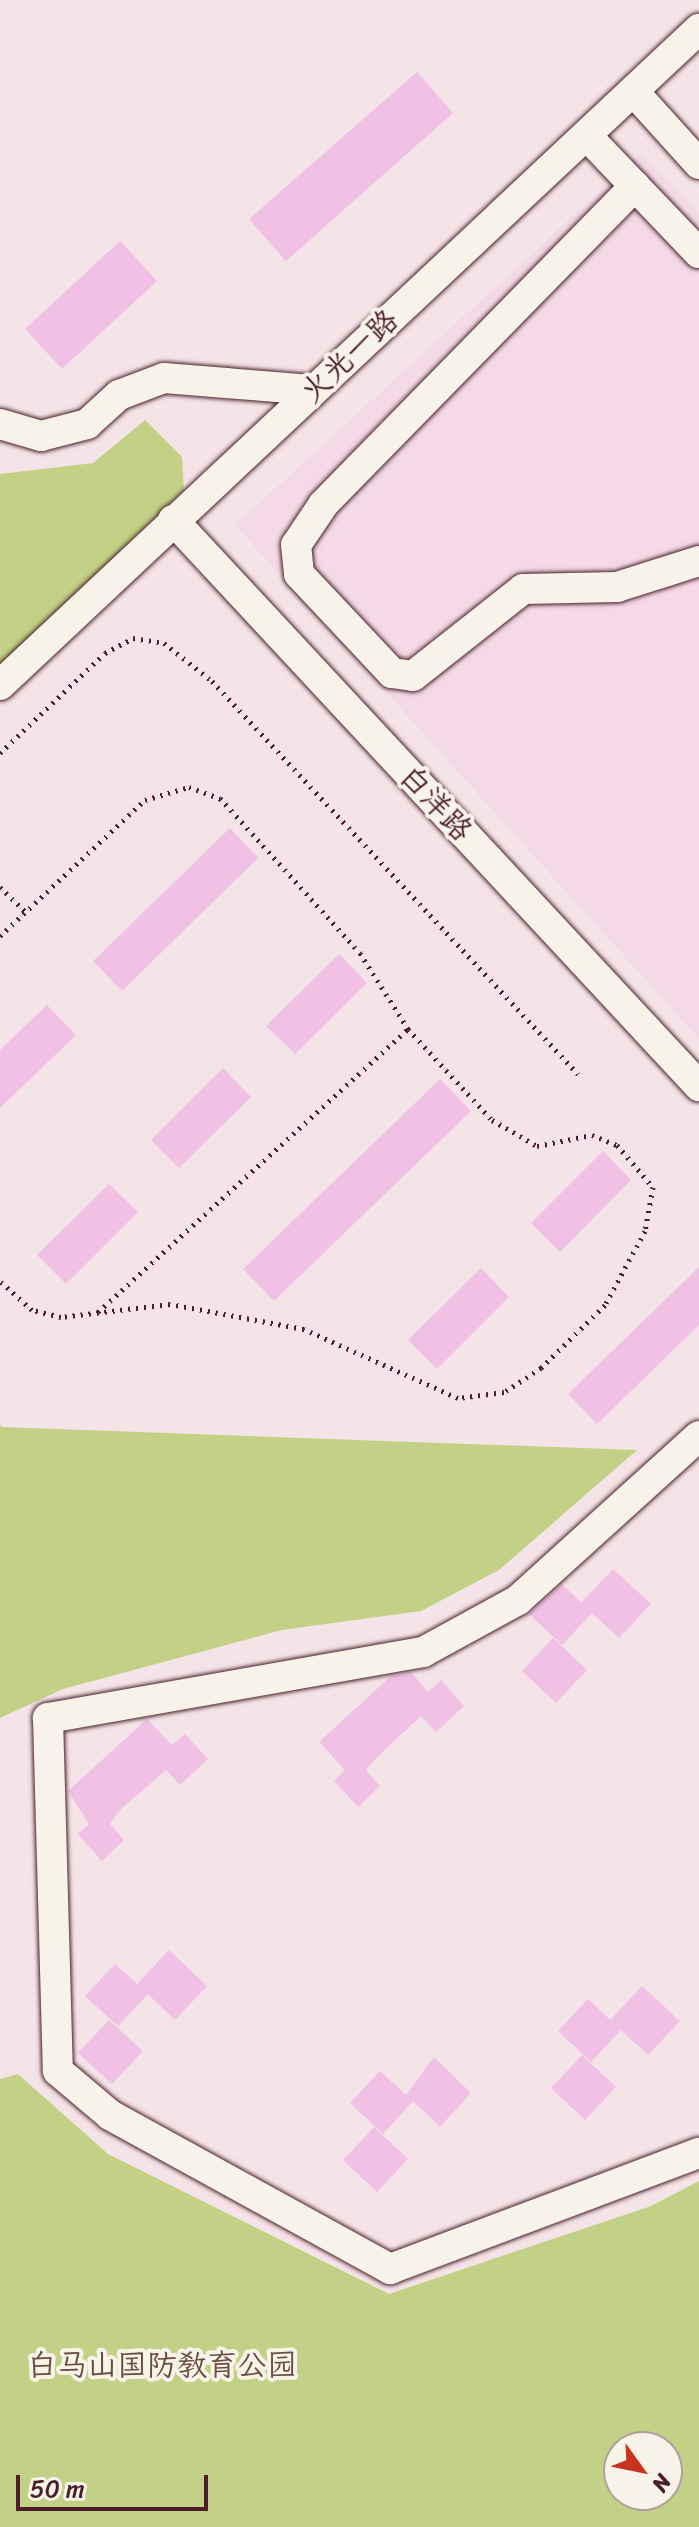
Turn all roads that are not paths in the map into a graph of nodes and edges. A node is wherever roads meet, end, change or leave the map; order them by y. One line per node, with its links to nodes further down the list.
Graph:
1 (699, 29): 2 (street, 火光一路)
2 (634, 92): 3 (street, 火光一路); 4 (street)
3 (587, 136): 5 (street); 7 (street, 火光一路)
4 (699, 164)
5 (635, 186): 6 (street); 10 (street)
6 (699, 253)
7 (312, 390): 8 (street); 9 (street, 火光一路)
8 (0, 424)
9 (173, 520): 11 (street, 火光一路); 12 (street, 白洋路)
10 (699, 561)
11 (0, 685)
12 (699, 1086)
13 (699, 1436): 14 (street)
14 (699, 2153)

